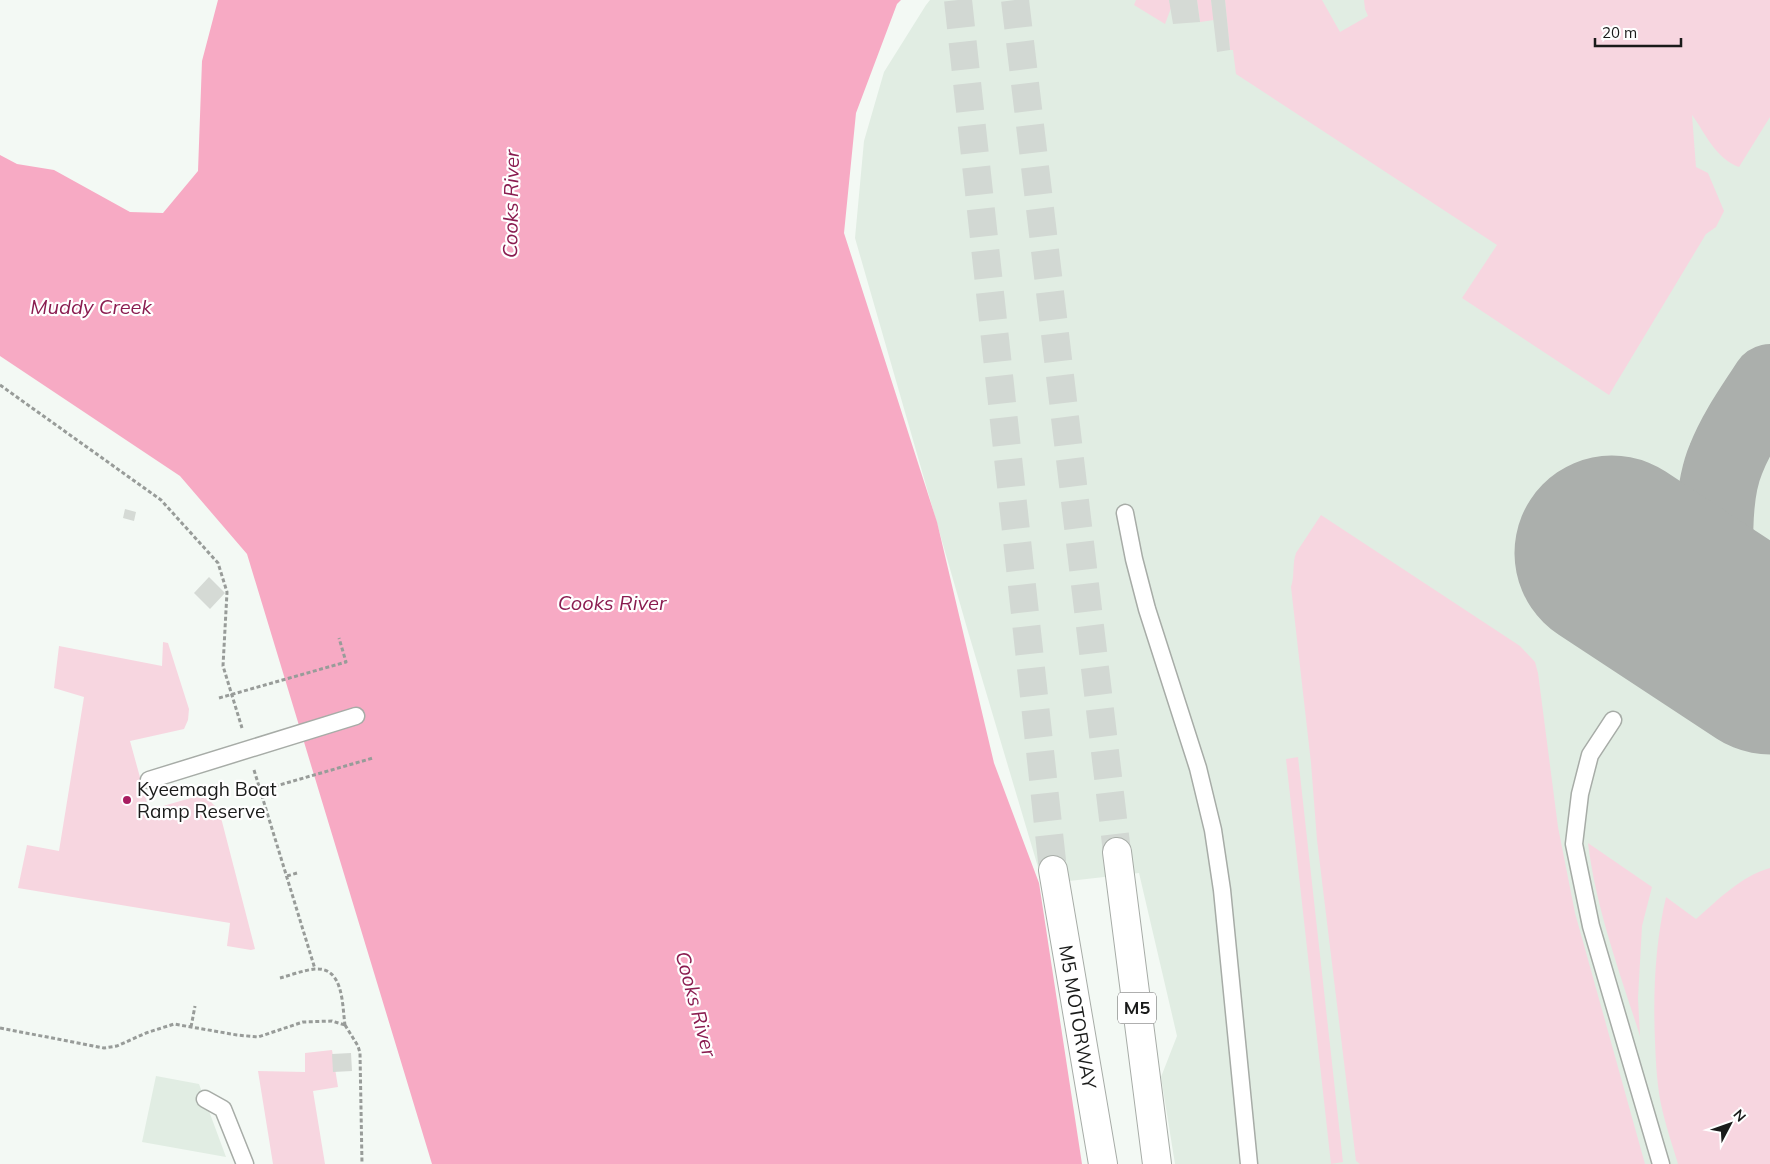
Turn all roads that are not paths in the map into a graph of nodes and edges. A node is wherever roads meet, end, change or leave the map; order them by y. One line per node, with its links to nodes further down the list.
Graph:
1 (1125, 513): 11 (lane)
2 (356, 716): 4 (lane)
3 (1613, 720): 12 (lane)
4 (149, 780)
5 (1117, 852): 10 (highway, M5)
6 (1053, 870): 9 (highway, M5 MOTORWAY)
7 (205, 1099): 8 (lane)
8 (245, 1164)
9 (1102, 1164)
10 (1157, 1164)
11 (1249, 1164)
12 (1661, 1164)

